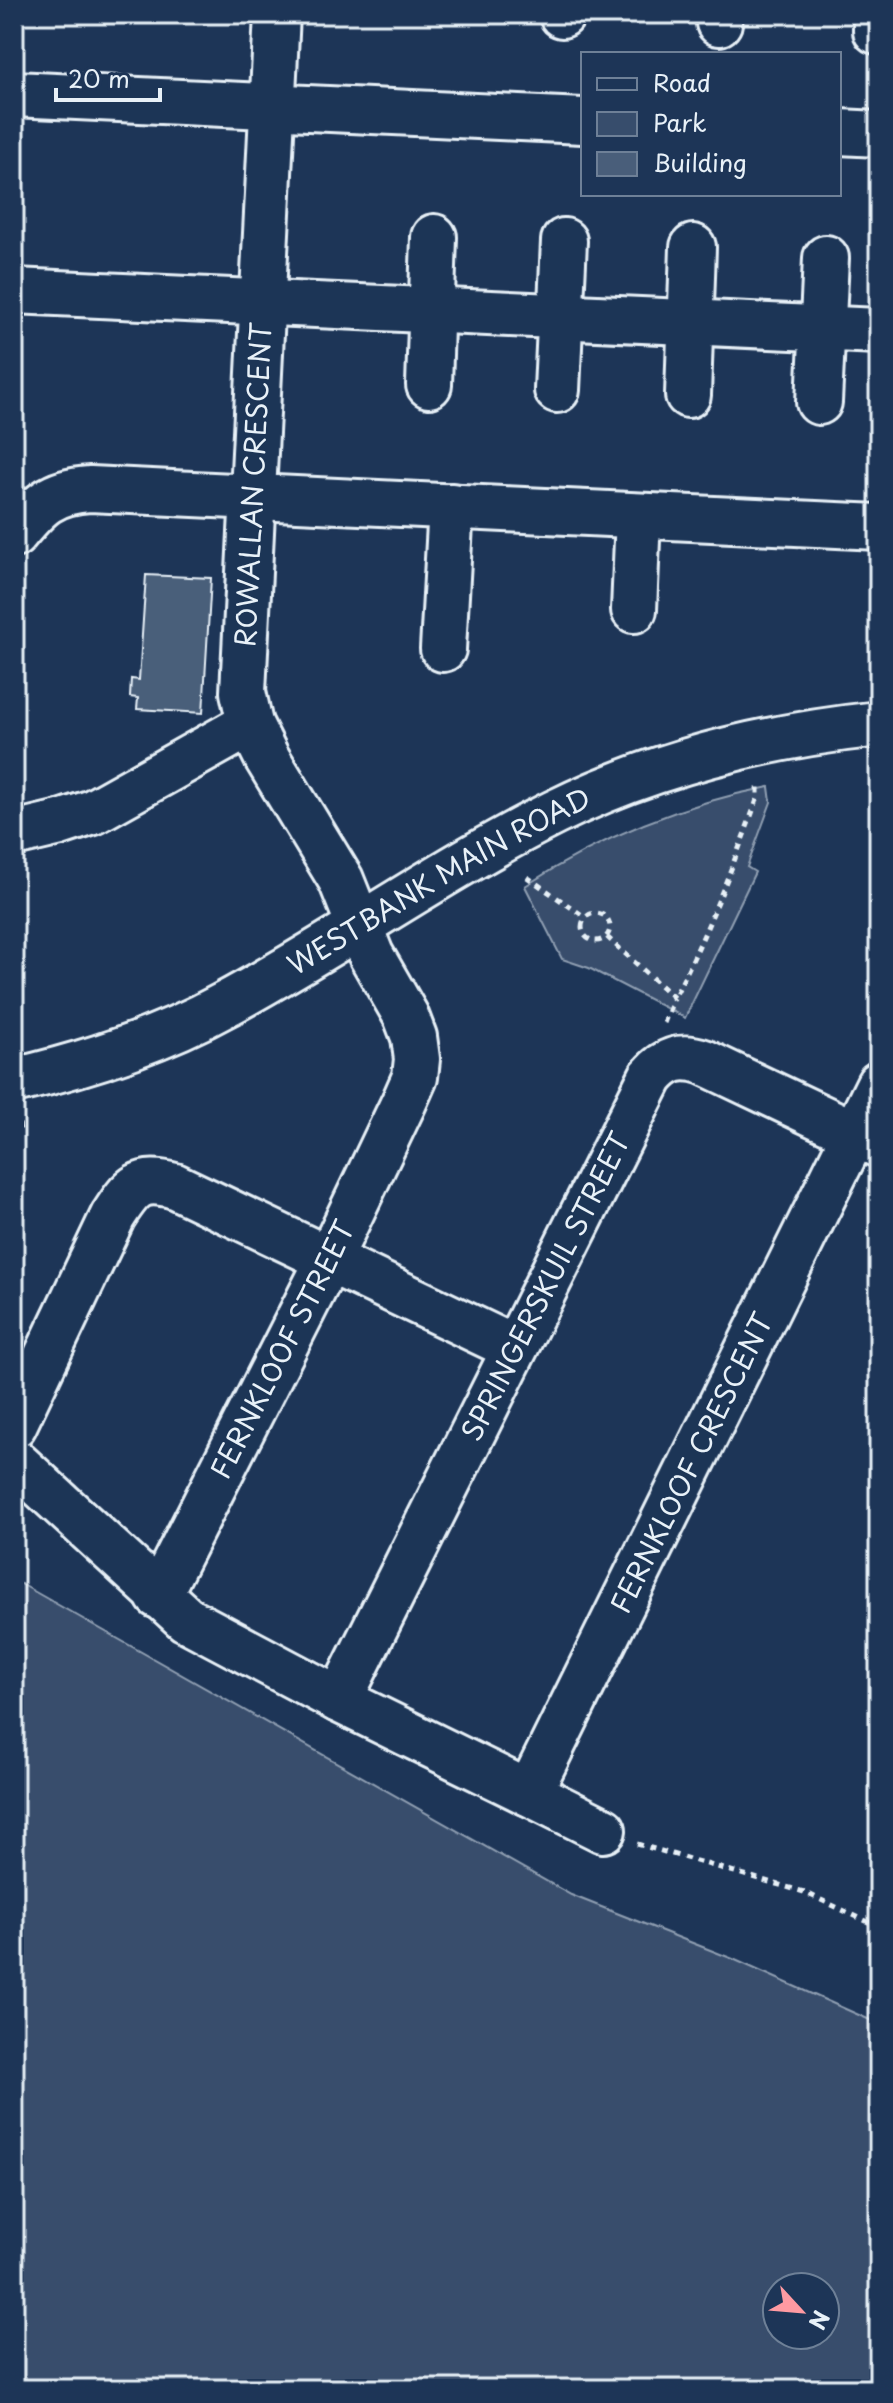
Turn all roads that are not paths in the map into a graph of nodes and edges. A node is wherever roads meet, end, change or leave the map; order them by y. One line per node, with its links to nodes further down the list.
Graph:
1 (277, 14): 3 (street, ROWALLAN CRESCENT)
2 (14, 94): 3 (street)
3 (273, 106): 4 (street); 12 (street, ROWALLAN CRESCENT)
4 (581, 121)
5 (841, 132): 6 (street)
6 (879, 134)
7 (434, 237): 13 (street)
8 (564, 241): 14 (street)
9 (693, 247): 15 (street)
10 (826, 258): 16 (street)
11 (14, 291): 12 (street)
12 (263, 301): 13 (street); 22 (street, ROWALLAN CRESCENT)
13 (431, 309): 14 (street); 18 (street)
14 (562, 314): 15 (street); 19 (street)
15 (691, 322): 16 (street); 20 (street)
16 (823, 328): 17 (street); 21 (street)
17 (879, 331)
18 (429, 385)
19 (557, 390)
20 (688, 395)
21 (819, 402)
22 (253, 498): 23 (street); 26 (street); 29 (street, ROWALLAN CRESCENT)
23 (451, 506): 24 (street); 28 (street)
24 (638, 516): 25 (street); 27 (street)
25 (879, 527)
26 (14, 535)
27 (634, 610)
28 (443, 649)
29 (250, 724): 31 (street); 32 (street, ROWALLAN CRESCENT)
30 (879, 724): 32 (street, WESTBANK MAIN ROAD)
31 (14, 834)
32 (359, 925): 34 (street, WESTBANK MAIN ROAD); 36 (street, FERNKLOOF STREET)
33 (879, 1084): 35 (street, FERNKLOOF CRESCENT)
34 (16, 1102)
35 (866, 1139): 37 (street, SPRINGERSKUIL STREET); 42 (street, FERNKLOOF CRESCENT)
36 (329, 1259): 37 (street); 38 (street); 40 (street, FERNKLOOF STREET)
37 (514, 1348): 41 (street, SPRINGERSKUIL STREET)
38 (14, 1425)
39 (14, 1461): 40 (street)
40 (158, 1596): 41 (street)
41 (339, 1700): 42 (street)
42 (529, 1793): 43 (street)
43 (603, 1830)

